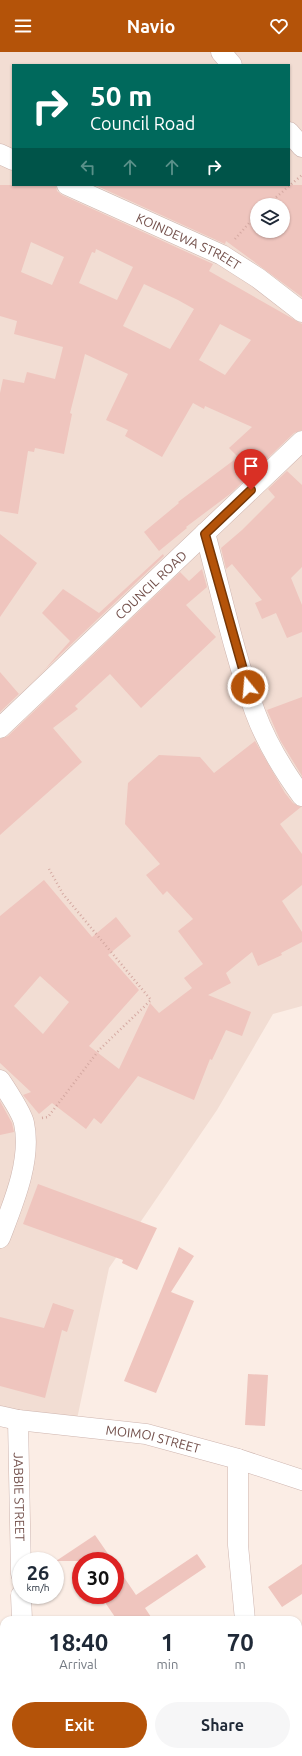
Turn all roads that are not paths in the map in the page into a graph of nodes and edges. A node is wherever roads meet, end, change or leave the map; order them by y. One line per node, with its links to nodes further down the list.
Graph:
1 (221, 52): 2 (street)
2 (231, 64)
3 (290, 133): 4 (street)
4 (302, 147)
5 (0, 154): 6 (street)
6 (12, 160)
7 (70, 186): 8 (street, KOINDEWA STREET)
8 (302, 312)
9 (299, 452): 10 (street, COUNCIL ROAD)
10 (205, 534): 11 (street, COUNCIL ROAD); 12 (street)
11 (0, 728)
12 (302, 796)
13 (0, 1080): 14 (street)
14 (0, 1238)
15 (9, 1418): 16 (street, MOIMOI STREET); 18 (street, JABBIE STREET)
16 (238, 1459): 17 (street, MOIMOI STREET); 21 (street)
17 (302, 1480)
18 (19, 1552)
19 (21, 1604): 20 (street)
20 (22, 1616)
21 (245, 1616)

